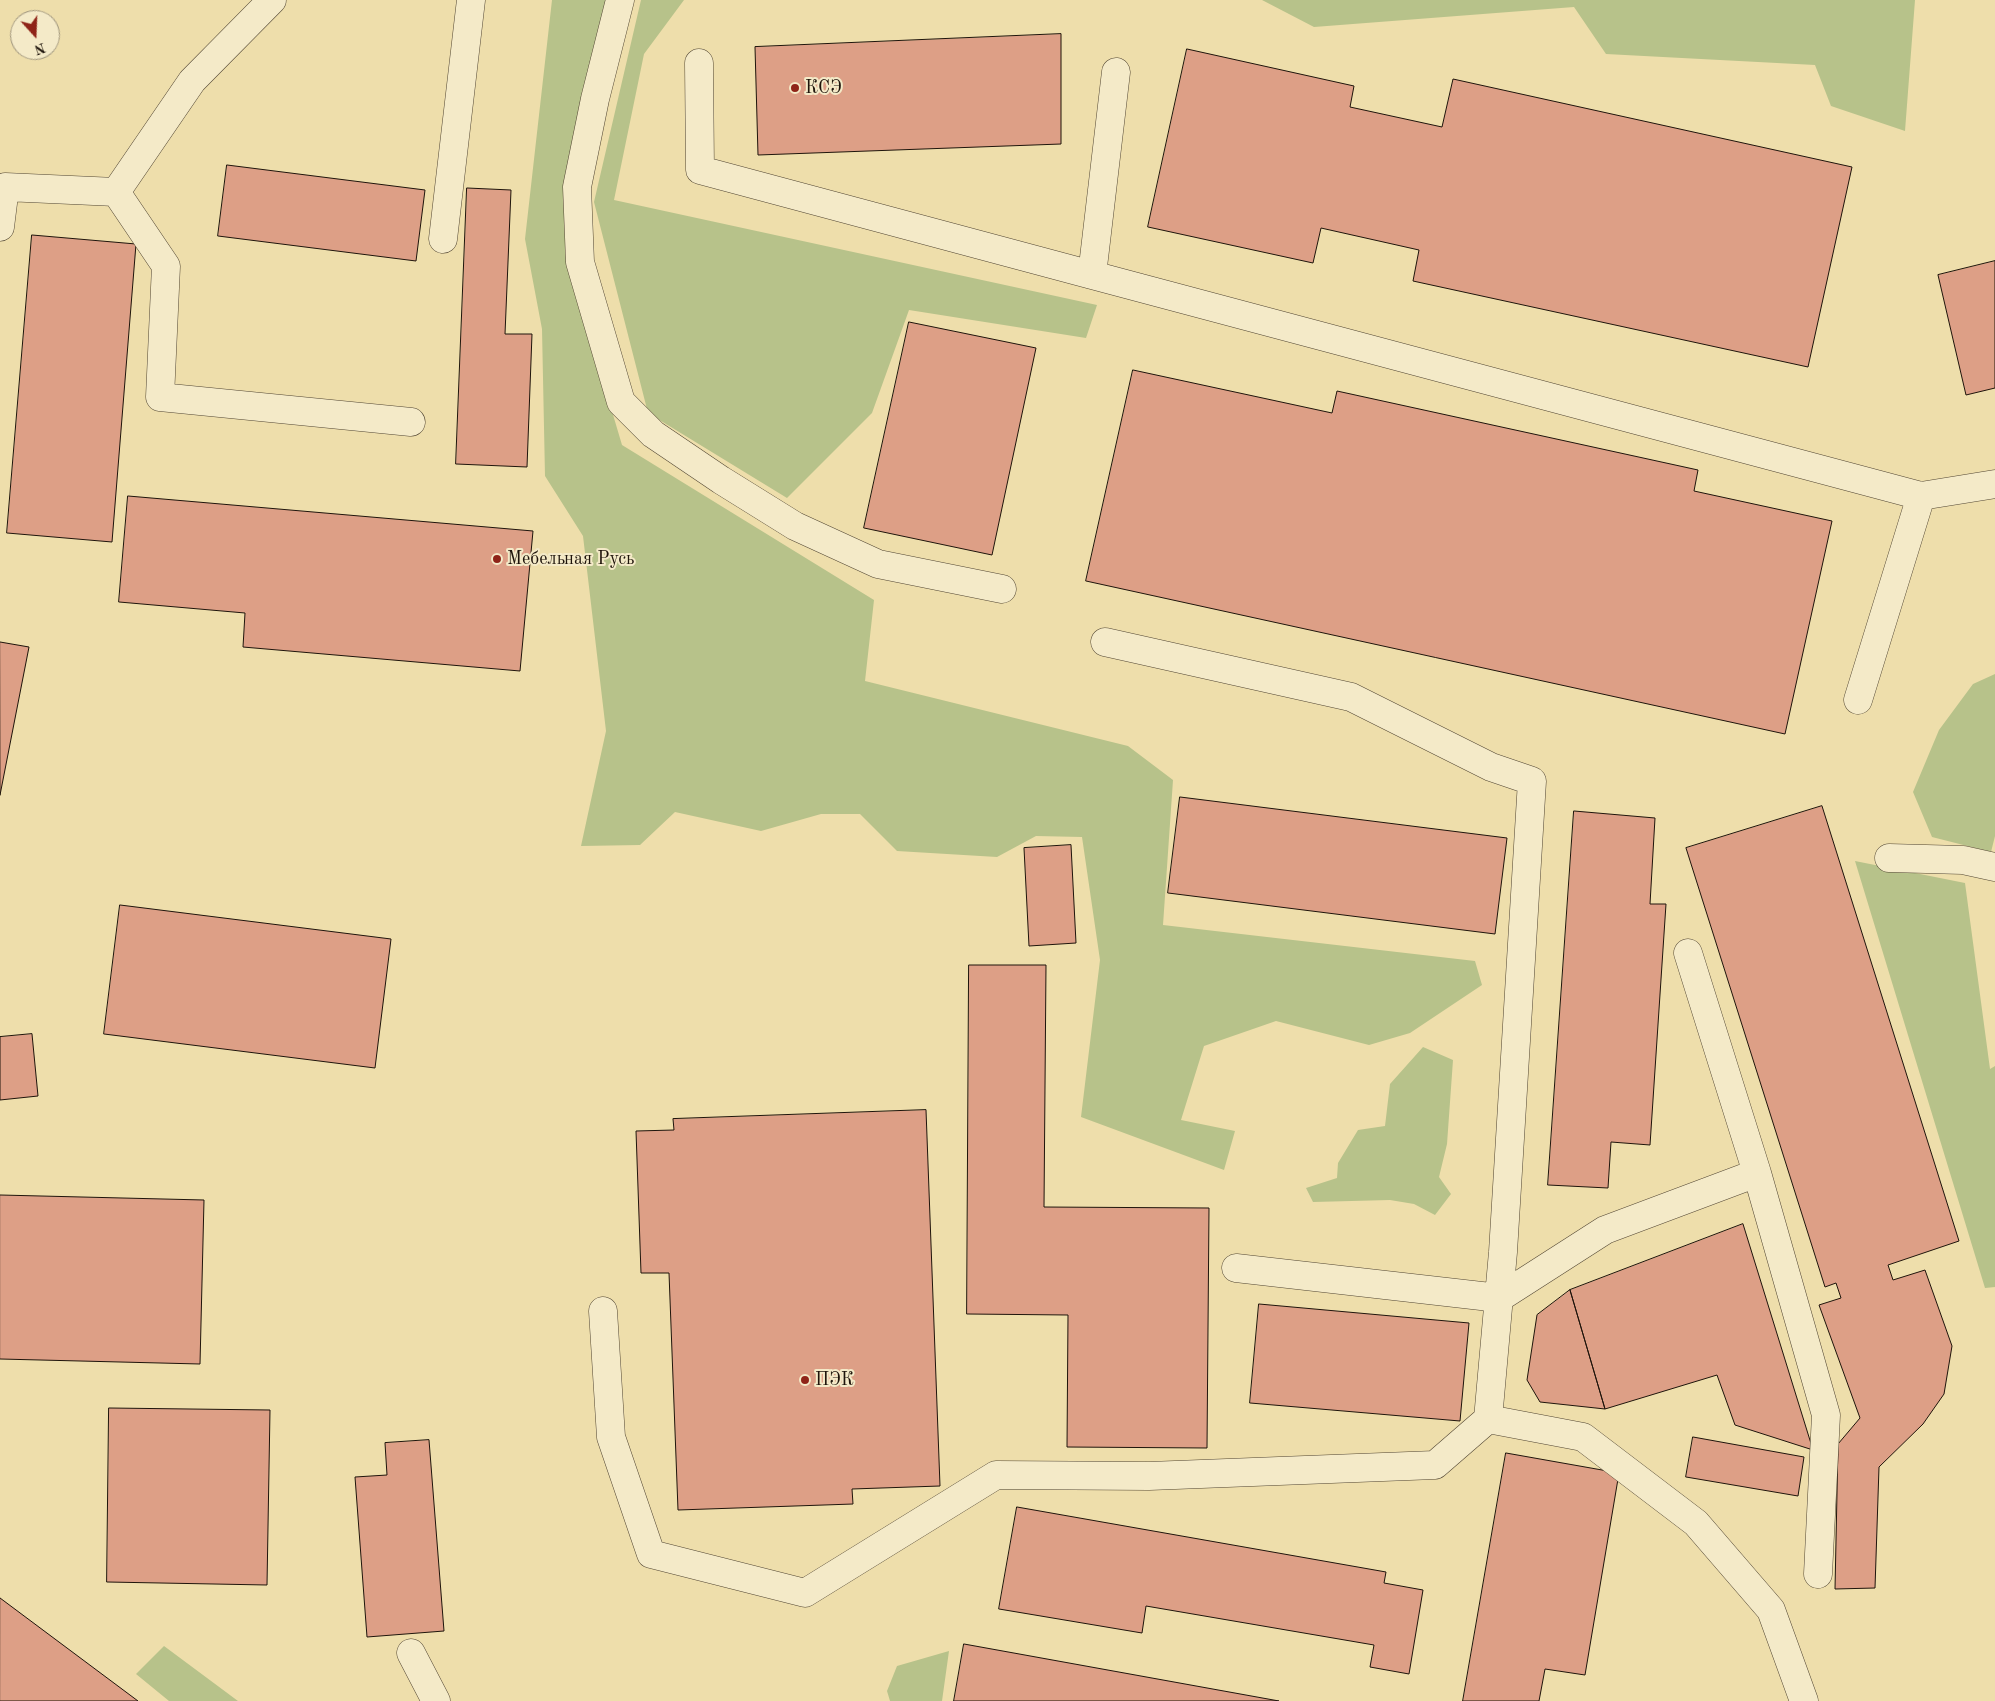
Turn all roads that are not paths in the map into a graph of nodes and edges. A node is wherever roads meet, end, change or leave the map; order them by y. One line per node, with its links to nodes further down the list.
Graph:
1 (272, 0): 6 (lane)
2 (471, 0): 8 (lane)
3 (620, 0): 13 (lane)
4 (699, 63): 9 (lane)
5 (1116, 72): 9 (lane)
6 (116, 192): 7 (lane); 10 (lane)
7 (0, 227)
8 (443, 240)
9 (1092, 275): 12 (lane)
10 (411, 422)
11 (1995, 484): 12 (lane)
12 (1921, 496): 15 (lane)
13 (1002, 589)
14 (1105, 642): 21 (lane)
15 (1858, 700)
16 (1889, 858): 17 (lane)
17 (1995, 867)
18 (1688, 952): 19 (lane)
19 (1758, 1172): 21 (lane); 24 (lane)
20 (1236, 1268): 21 (lane)
21 (1499, 1298): 23 (lane)
22 (603, 1311): 23 (lane)
23 (1488, 1419): 27 (lane)
24 (1818, 1574)
25 (411, 1653): 26 (lane)
26 (436, 1701)
27 (1804, 1701)

